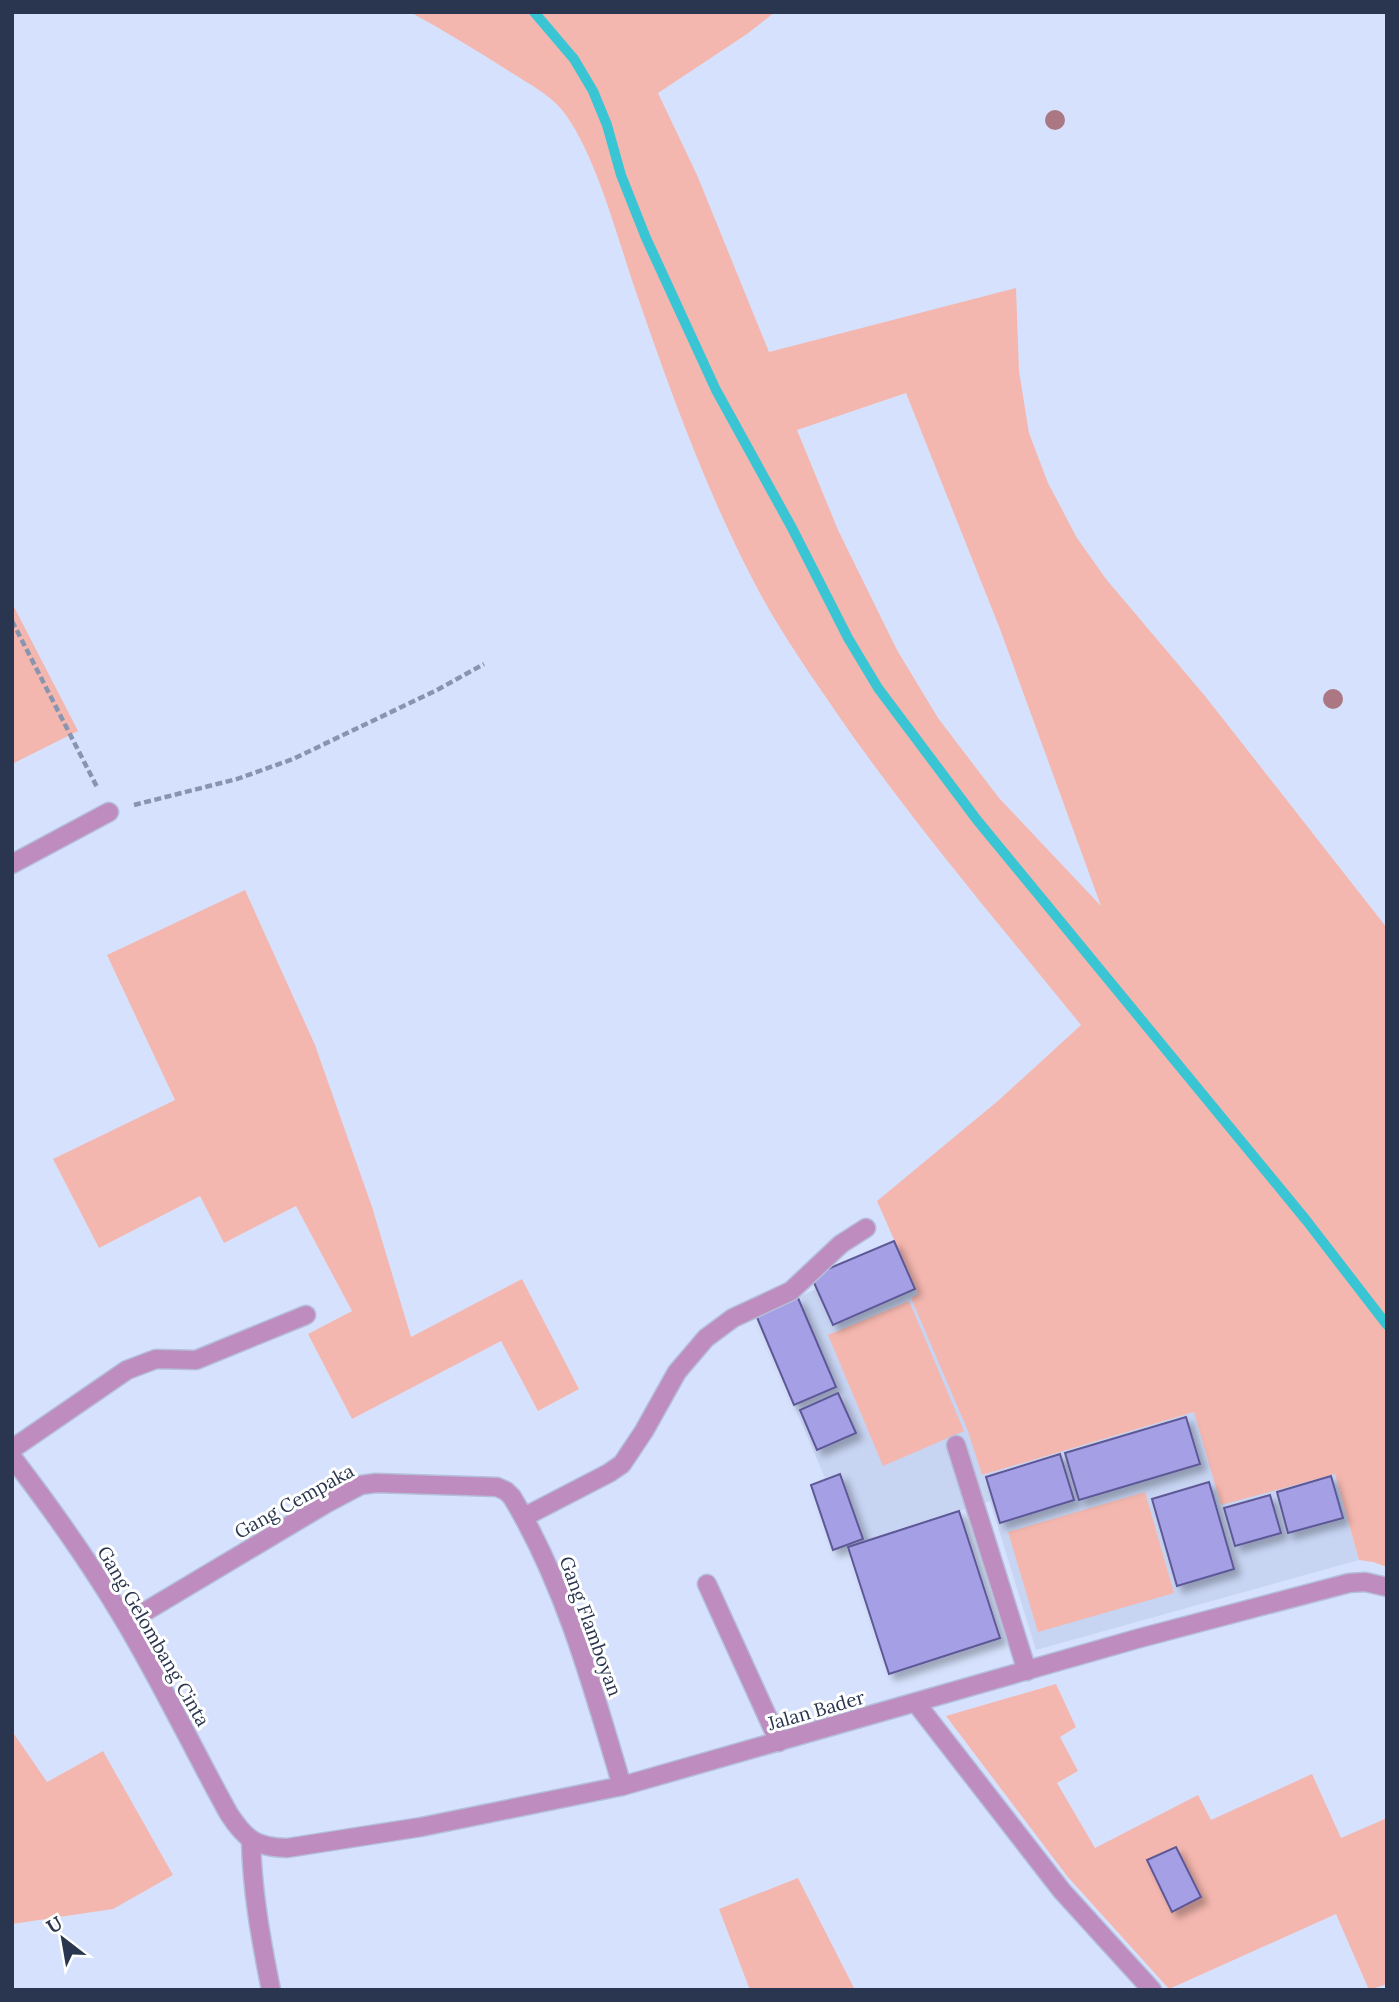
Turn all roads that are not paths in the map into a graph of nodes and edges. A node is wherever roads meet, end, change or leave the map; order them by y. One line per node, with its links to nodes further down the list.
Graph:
1 (109, 811): 2 (street)
2 (12, 864)
3 (866, 1228): 9 (street)
4 (306, 1315): 6 (street)
5 (956, 1445): 13 (street)
6 (12, 1450)
7 (12, 1457): 12 (street, Gang Gelombang Cinta)
8 (502, 1489): 9 (street, Gang Flamboyan); 12 (street, Gang Cempaka)
9 (524, 1517): 16 (street, Gang Flamboyan)
10 (707, 1584): 15 (street)
11 (1387, 1587): 13 (street, Jalan Bader)
12 (126, 1623): 17 (street, Gang Gelombang Cinta)
13 (1027, 1671): 14 (street, Jalan Bader)
14 (916, 1703): 15 (street, Jalan Bader); 19 (street)
15 (779, 1742): 16 (street, Jalan Bader)
16 (622, 1786): 17 (street, Jalan Bader)
17 (251, 1840): 18 (street)
18 (271, 1990)
19 (1152, 1990)

